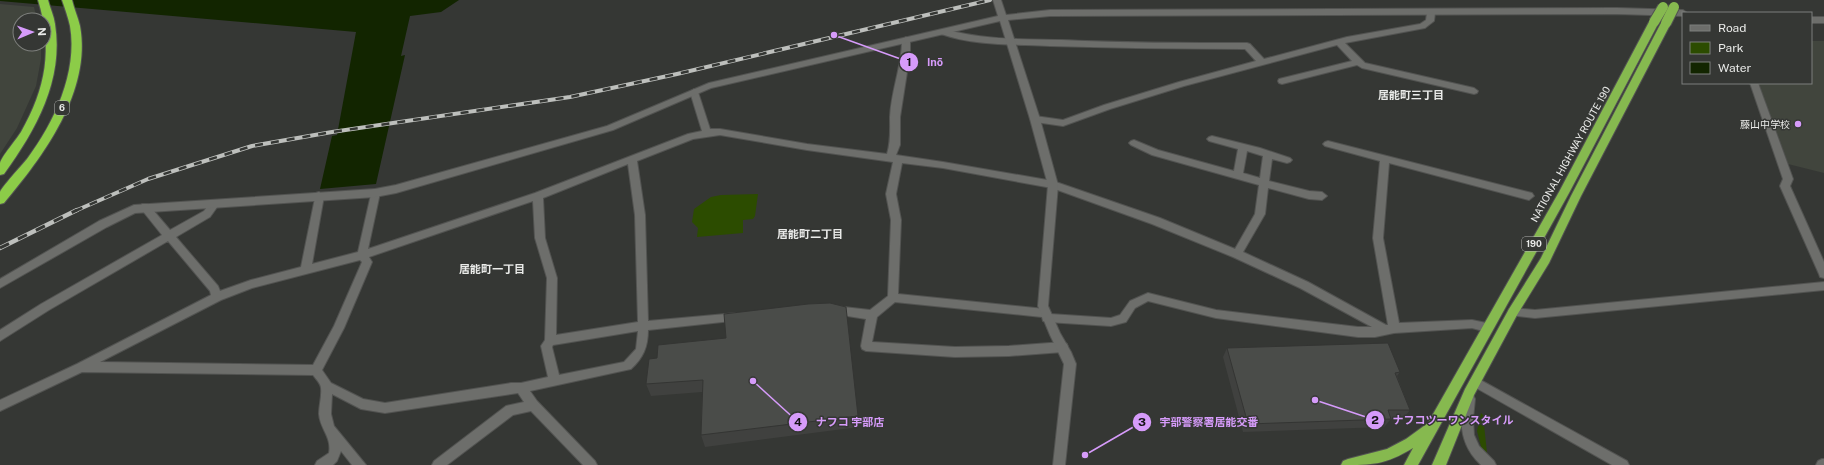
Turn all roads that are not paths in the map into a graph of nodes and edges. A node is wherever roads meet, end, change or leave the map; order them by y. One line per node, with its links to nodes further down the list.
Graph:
1 (43, 0): 32 (highway, 6)
2 (67, 0): 41 (highway, 6)
3 (998, 0): 8 (street)
4 (1664, 3): 59 (highway, NATIONAL HIGHWAY ROUTE 190 / 190, bridge)
5 (1676, 4): 54 (highway, 190, bridge)
6 (1430, 13): 7 (street); 8 (street); 14 (street)
7 (1682, 13)
8 (1003, 18): 11 (street); 13 (street)
9 (1812, 20): 10 (street)
10 (1824, 20)
11 (944, 32): 12 (street); 13 (street)
12 (906, 40): 20 (street); 28 (street)
13 (1010, 41): 16 (street); 21 (street)
14 (1340, 43): 15 (street); 16 (street)
15 (1358, 62): 17 (street); 19 (street)
16 (1262, 63): 21 (street)
17 (1282, 81)
18 (1754, 84): 48 (street)
19 (1474, 91)
20 (694, 92): 22 (street); 36 (street)
21 (1035, 119): 35 (street)
22 (707, 133): 28 (street); 29 (street)
23 (1212, 139): 26 (street)
24 (1134, 143): 33 (street)
25 (1328, 144): 31 (street)
26 (1243, 146): 27 (street); 33 (street)
27 (1268, 155): 30 (street); 34 (street)
28 (895, 158): 35 (street); 52 (street)
29 (632, 159): 38 (street); 58 (street)
30 (1287, 160)
31 (1385, 160): 40 (street); 60 (street)
32 (0, 171)
33 (1238, 175): 34 (street)
34 (1264, 183): 39 (street); 46 (street)
35 (1053, 185): 46 (street); 56 (street)
36 (375, 193): 37 (street); 45 (street)
37 (319, 196): 42 (street); 47 (street)
38 (538, 196): 45 (street); 62 (street)
39 (1322, 196)
40 (1529, 196)
41 (0, 200)
42 (215, 203): 43 (street); 44 (street)
43 (145, 208): 44 (street); 49 (street)
44 (170, 235): 51 (street); 61 (street)
45 (362, 254): 47 (street); 65 (street)
46 (1237, 254): 60 (street)
47 (306, 269): 51 (street)
48 (1824, 274)
49 (0, 284)
50 (1824, 286): 54 (street)
51 (217, 296): 64 (street)
52 (893, 298): 55 (street); 56 (street)
53 (824, 310): 55 (street)
54 (1514, 312): 67 (highway, 190)
55 (872, 315): 63 (street)
56 (1046, 315): 60 (street); 63 (street)
57 (746, 316): 58 (street)
58 (644, 326): 62 (street); 66 (street)
59 (1487, 327): 60 (street); 73 (highway, NATIONAL HIGHWAY ROUTE 190 / 190)
60 (1389, 328)
61 (0, 336)
62 (550, 341): 66 (street)
63 (1063, 347): 79 (street)
64 (81, 367): 65 (street); 72 (street)
65 (316, 370): 68 (street)
66 (555, 382): 69 (street)
67 (1475, 382): 70 (highway, 190); 84 (street)
68 (327, 386): 69 (street); 74 (street)
69 (520, 388): 71 (street)
70 (1469, 393): 82 (highway, 190); 83 (street)
71 (533, 405): 77 (street); 78 (street)
72 (0, 406)
73 (1434, 424): 80 (highway, 190); 81 (highway, NATIONAL HIGHWAY ROUTE 190 / 190)
74 (334, 435): 75 (street); 76 (street)
75 (321, 465)
76 (360, 465)
77 (438, 465)
78 (591, 465)
79 (1059, 465)
80 (1348, 465)
81 (1411, 465)
82 (1439, 465)
83 (1490, 465)
84 (1623, 465)

